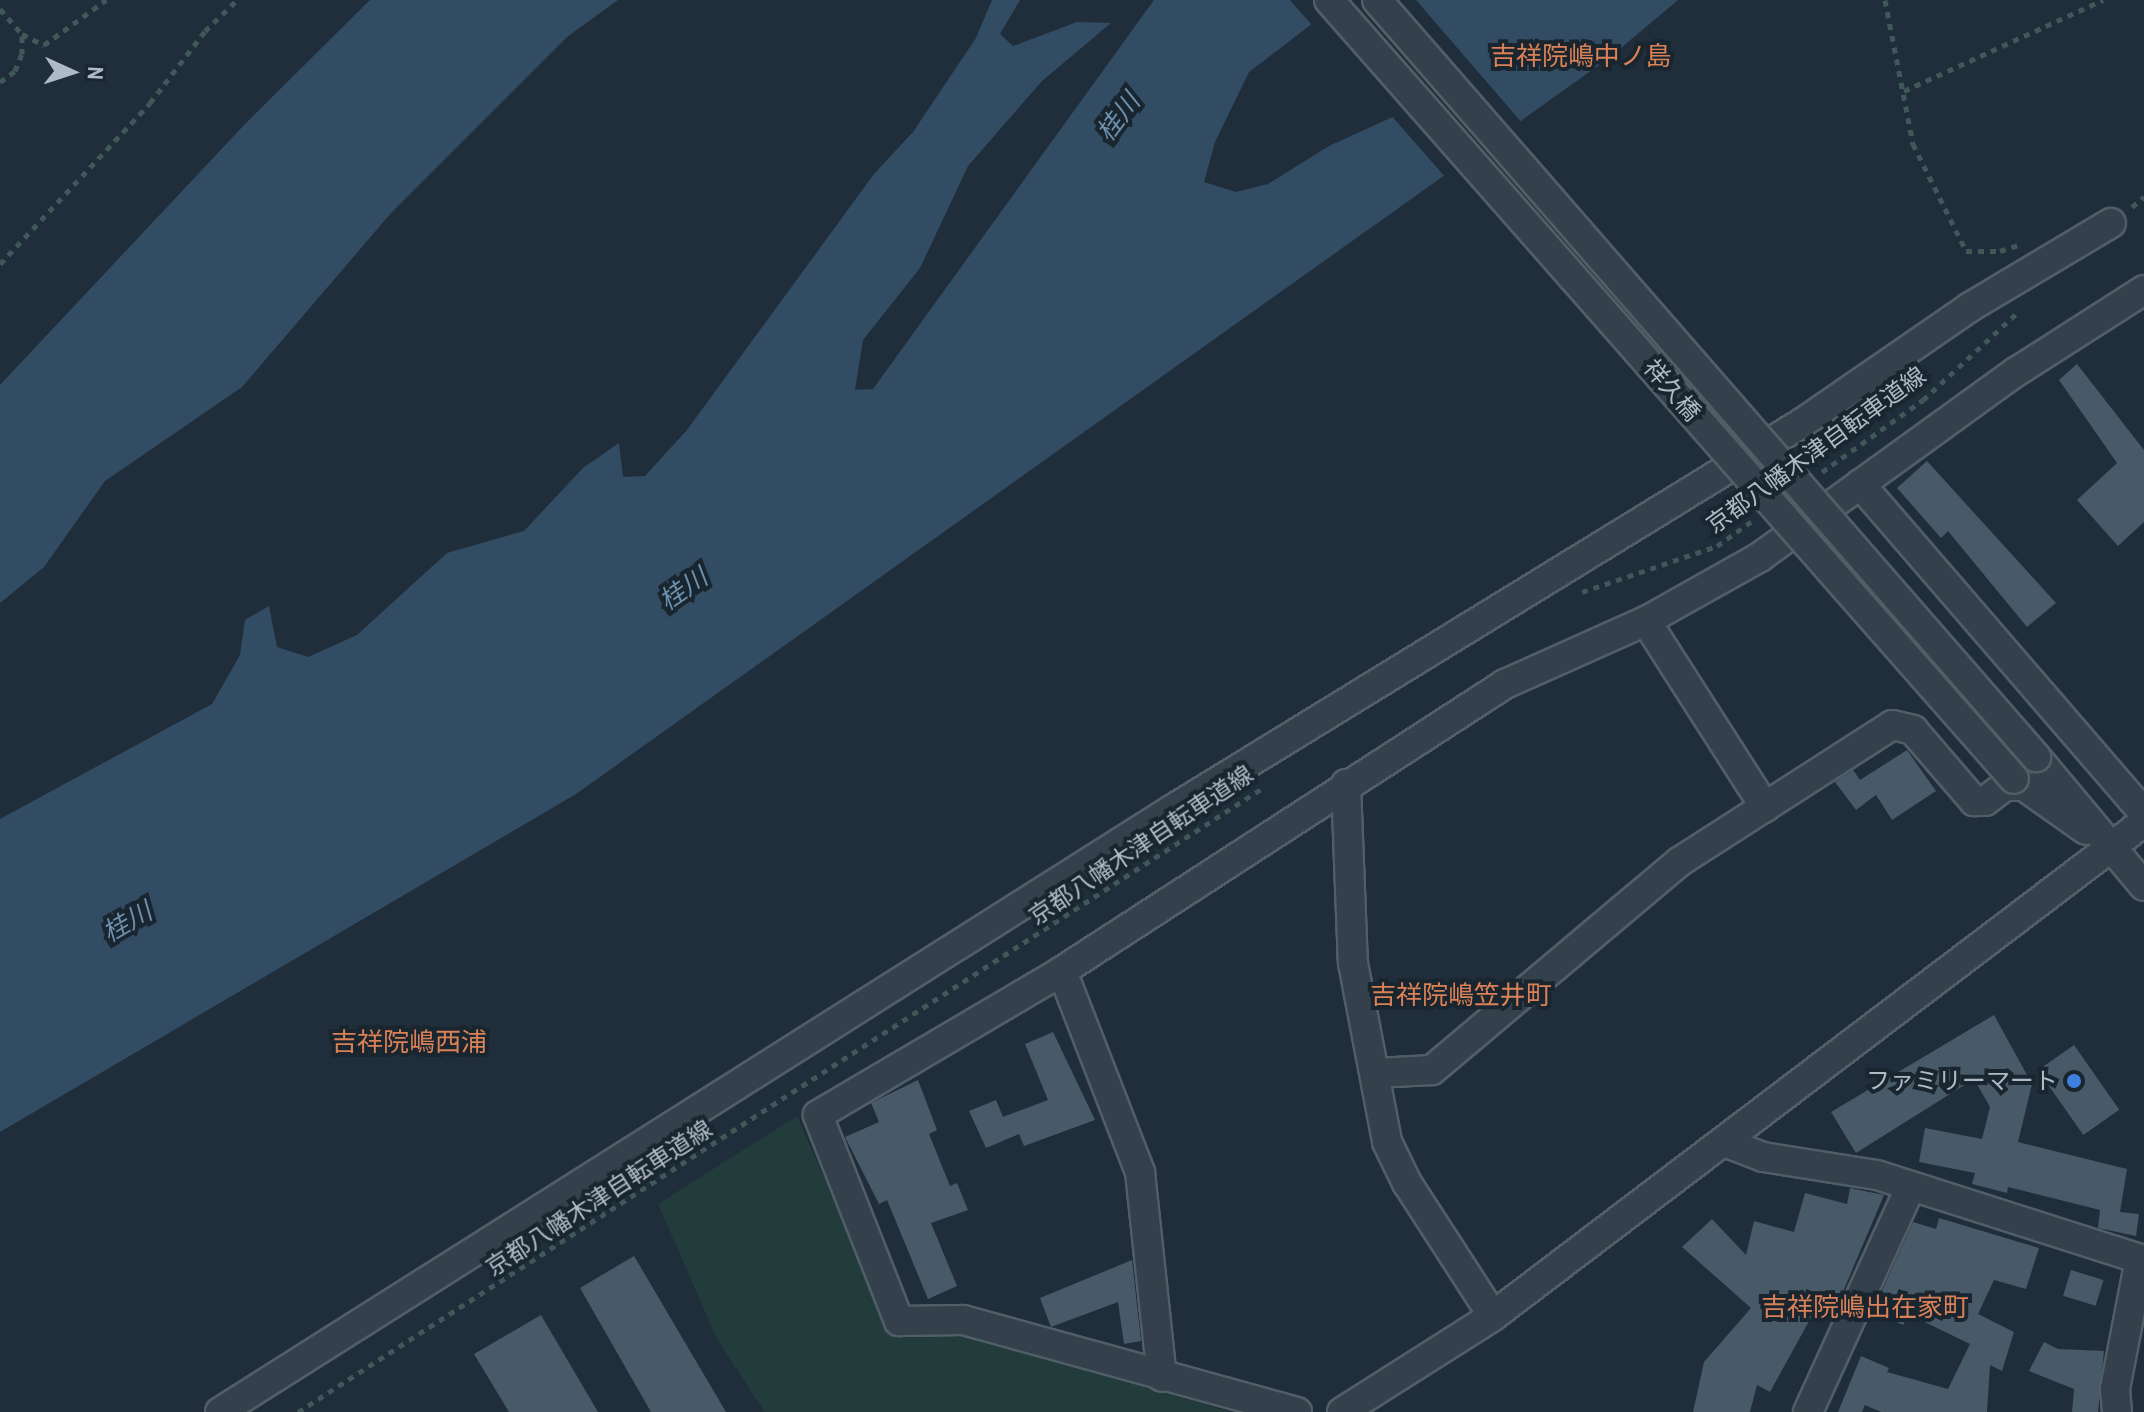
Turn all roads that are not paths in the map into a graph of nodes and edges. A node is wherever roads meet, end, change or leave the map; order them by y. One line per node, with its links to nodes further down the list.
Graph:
1 (1329, 0): 7 (street, 祥久橋, bridge)
2 (1377, 0): 12 (street, 祥久橋, bridge)
3 (2120, 213): 21 (street)
4 (2144, 290): 5 (street)
5 (1860, 484): 6 (street); 10 (street)
6 (1646, 621): 8 (street); 9 (street)
7 (2017, 783): 9 (street); 12 (street, 祥久橋)
8 (1346, 784): 14 (street); 15 (street)
9 (1765, 807): 15 (street)
10 (2144, 813)
11 (2144, 822): 12 (street)
12 (2114, 847): 13 (street, 祥久橋); 16 (street)
13 (2144, 886)
14 (1062, 971): 20 (street); 20 (street)
15 (1376, 1073): 19 (street)
16 (1724, 1142): 17 (street); 19 (street)
17 (1911, 1186): 18 (street); 24 (street)
18 (2142, 1260): 25 (street)
19 (1493, 1316): 23 (street)
20 (1162, 1377): 22 (street)
21 (220, 1412)
22 (1297, 1412)
23 (1342, 1412)
24 (1808, 1412)
25 (2117, 1412)

